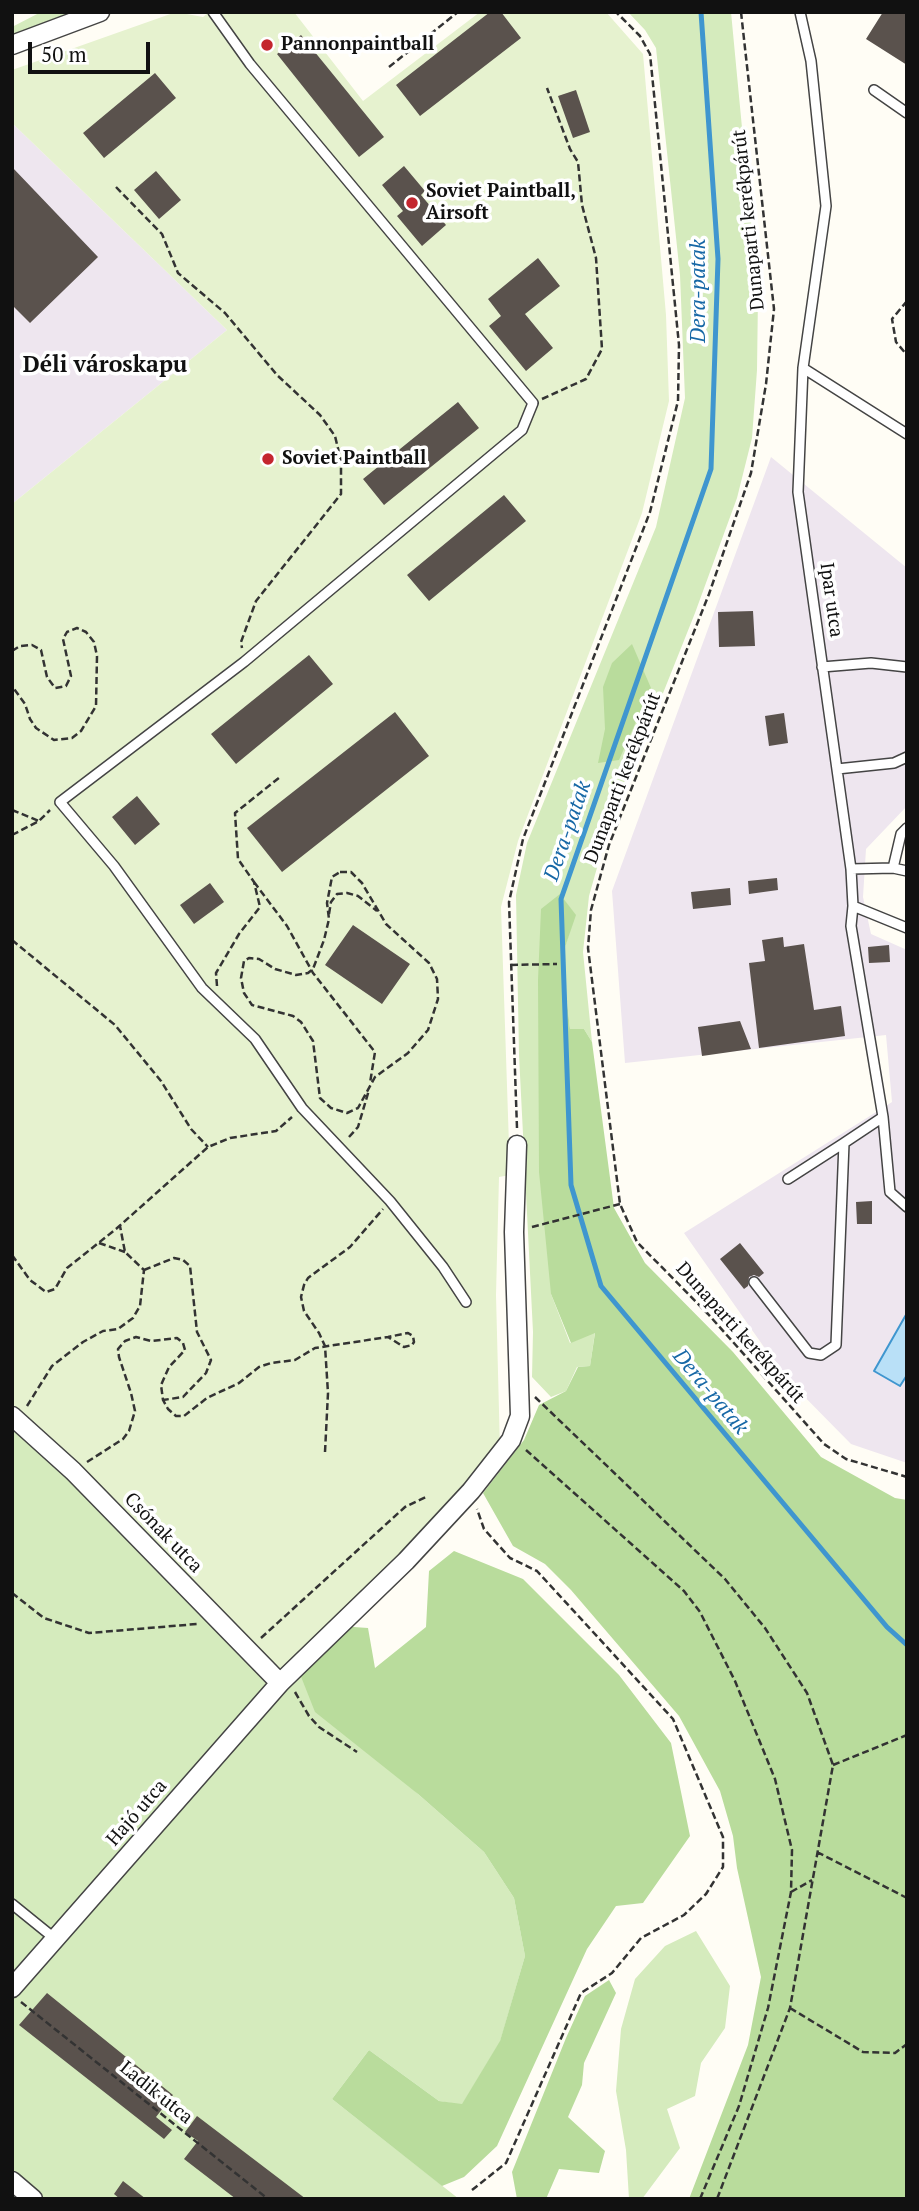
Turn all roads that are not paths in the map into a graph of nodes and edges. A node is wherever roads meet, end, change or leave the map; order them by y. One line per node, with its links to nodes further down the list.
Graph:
1 (100, 12): 4 (street)
2 (213, 12): 27 (lane)
3 (800, 12): 7 (lane, Ipar utca)
4 (12, 45)
5 (874, 90): 6 (lane)
6 (907, 113)
7 (803, 368): 8 (lane); 9 (lane, Ipar utca)
8 (907, 434)
9 (822, 667): 10 (lane); 12 (lane, Ipar utca)
10 (907, 667)
11 (907, 757): 12 (lane)
12 (837, 769): 15 (lane, Ipar utca)
13 (907, 828): 14 (lane)
14 (893, 868): 15 (lane); 16 (lane)
15 (851, 869): 17 (lane, Ipar utca)
16 (907, 871)
17 (853, 906): 18 (lane); 19 (lane, Ipar utca)
18 (907, 928)
19 (883, 1117): 20 (lane); 23 (lane, Ipar utca)
20 (844, 1143): 22 (lane); 25 (lane)
21 (517, 1145): 29 (street, Hajó utca)
22 (788, 1179)
23 (907, 1207)
24 (830, 1234): 25 (lane)
25 (840, 1246): 26 (lane)
26 (754, 1282)
27 (466, 1302)
28 (14, 1417): 29 (street, Csónak utca)
29 (286, 1676): 31 (street, Hajó utca)
30 (12, 1904): 31 (lane)
31 (54, 1938): 32 (street, Hajó utca)
32 (12, 1988)
33 (12, 2181): 34 (street)
34 (33, 2199)

